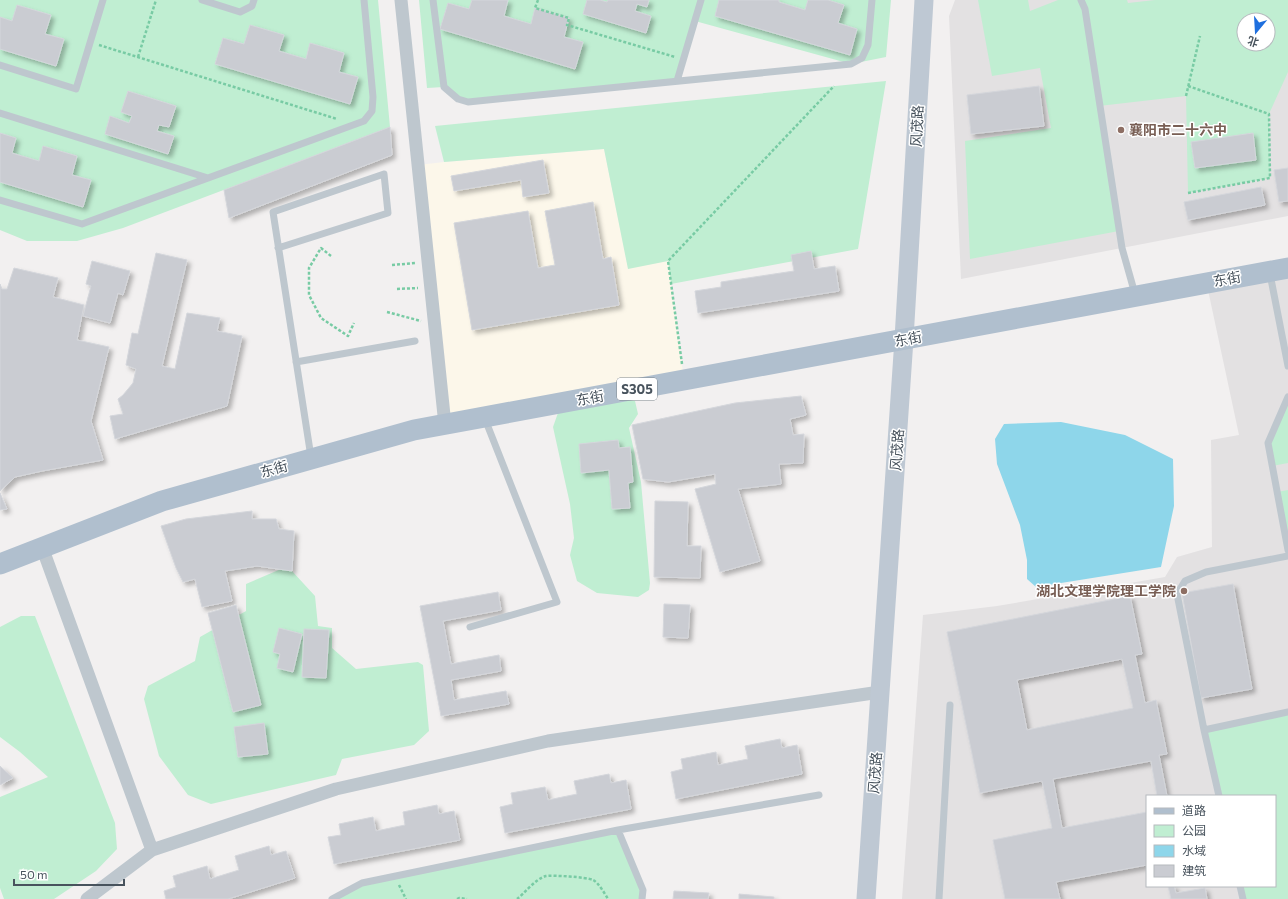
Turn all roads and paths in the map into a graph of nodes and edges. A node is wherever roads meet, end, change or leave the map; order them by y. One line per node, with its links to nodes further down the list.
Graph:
1 (103, 0): 14 (lane)
2 (156, 0): 15 (path)
3 (202, 0): 4 (lane)
4 (254, 0)
5 (364, 0): 23 (lane)
6 (401, 0): 29 (street)
7 (434, 0): 18 (lane)
8 (538, 0): 16 (path)
9 (701, 0): 16 (lane)
10 (872, 0): 18 (lane)
11 (924, 0): 38 (street, 风茂路)
12 (1081, 0): 34 (lane)
13 (1200, 36): 20 (path)
14 (90, 42): 15 (path); 17 (lane)
15 (138, 57): 23 (path)
16 (683, 60): 18 (lane)
17 (0, 65)
18 (676, 81)
19 (834, 86): 42 (path)
20 (1188, 86): 21 (path); 25 (path)
21 (1186, 96)
22 (0, 113): 24 (lane)
23 (354, 124): 24 (lane)
24 (208, 178): 26 (lane)
25 (1188, 193)
26 (0, 200)
27 (278, 248): 27 (lane); 40 (lane)
28 (331, 256): 36 (path)
29 (428, 262): 30 (path); 32 (street)
30 (392, 265)
31 (1279, 270): 34 (main road, 东街 / S305); 41 (lane)
32 (431, 287): 33 (path); 37 (street)
33 (397, 290)
34 (1135, 296): 38 (main road, 东街 / S305)
35 (387, 312): 37 (path)
36 (354, 323)
37 (435, 325): 45 (street)
38 (904, 339): 42 (main road, 东街 / S305); 52 (street, 风茂路)
39 (415, 341): 40 (lane)
40 (296, 362): 46 (lane)
41 (1288, 366)
42 (684, 380): 44 (main road, 东街 / S305)
43 (1288, 397): 48 (lane)
44 (484, 417): 45 (main road, 东街 / S305); 51 (lane)
45 (445, 425): 46 (main road, 东街 / S305)
46 (311, 459): 47 (main road, 东街 / S305)
47 (42, 547): 50 (main road, 东街 / S305); 59 (street)
48 (1288, 550)
49 (1288, 556): 55 (lane)
50 (0, 564)
51 (470, 627)
52 (880, 692): 59 (street); 68 (street, 风茂路)
53 (950, 705): 69 (lane)
54 (1288, 712): 55 (lane)
55 (1204, 730): 57 (lane)
56 (820, 795): 58 (lane)
57 (1219, 795)
58 (618, 830): 62 (lane); 67 (lane)
59 (152, 850): 61 (street)
60 (1240, 887): 70 (lane)
61 (87, 899)
62 (332, 899)
63 (457, 899): 64 (path)
64 (467, 899)
65 (516, 899): 66 (path)
66 (608, 899)
67 (642, 899)
68 (866, 899)
69 (939, 899)
70 (1243, 899)

